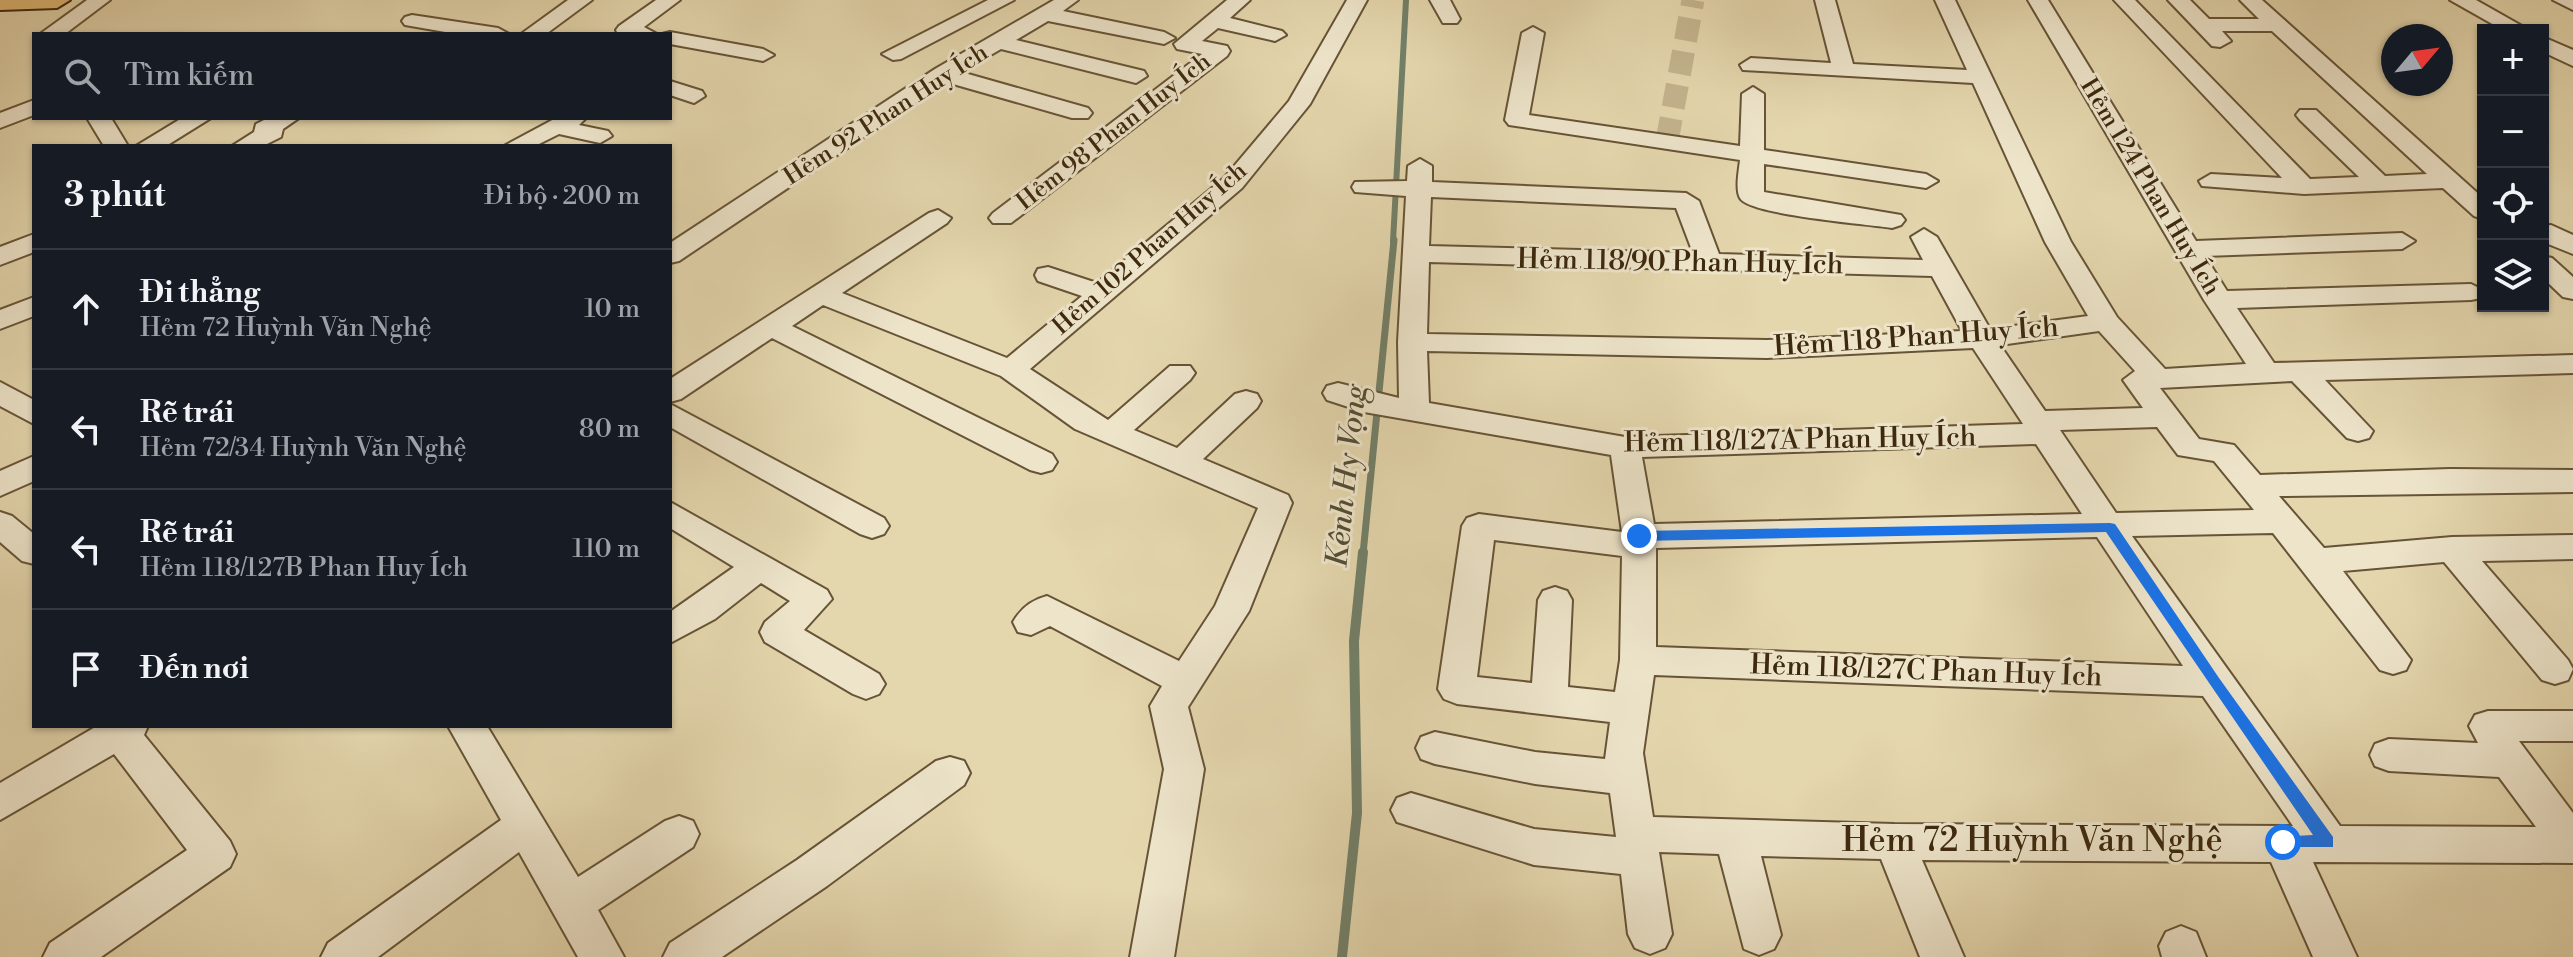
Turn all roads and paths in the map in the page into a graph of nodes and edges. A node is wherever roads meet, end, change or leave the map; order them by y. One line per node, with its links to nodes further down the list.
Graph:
1 (57, 0): 18 (main road)
2 (100, 0): 27 (street)
3 (582, 0): 29 (street)
4 (670, 0): 30 (street)
5 (1004, 0): 38 (street)
6 (1068, 0): 20 (street, Hẻm 92 Phan Huy Ích)
7 (1240, 0): 23 (street, Hẻm 98 Phan Huy Ích)
8 (1357, 0): 87 (street, Hẻm 102 Phan Huy Ích)
9 (1440, 0): 21 (street)
10 (1825, 0): 42 (street)
11 (1945, 0): 45 (street, Hẻm 118 Phan Huy Ích)
12 (2038, 0): 79 (street, Hẻm 124 Phan Huy Ích)
13 (2124, 0): 69 (street)
14 (2178, 0): 25 (street)
15 (2250, 0): 26 (street)
16 (2460, 0): 24 (street)
17 (2563, 0): 19 (street)
18 (0, 2)
19 (2573, 4)
20 (1045, 14): 34 (street); 36 (street, Hẻm 92 Phan Huy Ích)
21 (1450, 19)
22 (412, 21): 28 (street)
23 (1214, 21): 32 (street); 72 (street, Hẻm 98 Phan Huy Ích)
24 (2507, 24)
25 (2204, 25): 26 (street); 35 (street)
26 (2276, 25): 64 (street)
27 (54, 32)
28 (485, 32)
29 (535, 32)
30 (636, 32)
31 (1533, 33): 62 (street)
32 (1275, 35)
33 (672, 38): 39 (street)
34 (1164, 38)
35 (2220, 41)
36 (999, 42): 43 (street, Hẻm 92 Phan Huy Ích); 44 (street)
37 (2549, 46): 40 (street)
38 (893, 54)
39 (763, 55)
40 (2573, 59)
41 (1751, 65): 42 (street)
42 (1844, 70): 45 (street)
43 (943, 74): 50 (street); 80 (street, Hẻm 92 Phan Huy Ích)
44 (1136, 76)
45 (1981, 77): 92 (street, Hẻm 118 Phan Huy Ích)
46 (672, 89): 48 (street)
47 (1753, 94): 62 (street)
48 (694, 96)
49 (32, 108): 55 (street)
50 (1080, 113)
51 (2308, 115): 67 (street)
52 (100, 120): 58 (street)
53 (195, 120): 59 (street)
54 (283, 120): 60 (street)
55 (0, 121)
56 (560, 122): 57 (street); 61 (street)
57 (600, 136)
58 (115, 144)
59 (152, 144)
60 (248, 144)
61 (520, 144)
62 (1752, 154): 65 (street); 73 (street)
63 (1419, 178): 68 (street); 81 (street); 83 (street)
64 (2448, 180): 67 (street); 70 (street)
65 (1926, 181)
66 (2211, 181): 69 (street)
67 (2379, 183): 69 (street)
68 (1364, 187)
69 (2304, 187)
70 (2477, 206)
71 (938, 218): 88 (street)
72 (1002, 218)
73 (1892, 220)
74 (2549, 233): 78 (street)
75 (1924, 237): 84 (street)
76 (2402, 241): 79 (street)
77 (32, 243): 82 (street)
78 (2573, 246)
79 (2188, 249): 89 (street, Hẻm 124 Phan Huy Ích)
80 (672, 254)
81 (1419, 254): 83 (street, Hẻm 118/90 Phan Huy Ích); 95 (street)
82 (0, 257)
83 (1710, 264): 84 (street, Hẻm 118/90 Phan Huy Ích)
84 (1940, 268): 94 (street)
85 (1048, 275): 87 (street)
86 (2471, 292): 89 (street)
87 (1101, 294): 97 (street, Hẻm 102 Phan Huy Ích)
88 (823, 295): 93 (street); 97 (street)
89 (2218, 300): 99 (street, Hẻm 124 Phan Huy Ích)
90 (32, 306): 91 (street)
91 (0, 321)
92 (2106, 322): 94 (street, Hẻm 118 Phan Huy Ích); 101 (street)
93 (772, 327): 102 (street); 114 (street)
94 (1981, 339): 95 (street, Hẻm 118 Phan Huy Ích); 110 (street)
95 (1412, 342): 106 (street)
96 (2573, 364): 98 (street)
97 (1011, 370): 112 (street)
98 (2299, 371): 99 (street); 111 (street)
99 (2266, 372): 101 (street)
100 (1180, 373): 112 (street)
101 (2157, 378): 109 (street)
102 (672, 391)
103 (0, 392): 107 (street)
104 (1351, 397): 106 (street, Hẻm 118/127A Phan Huy Ích)
105 (1246, 401): 115 (street)
106 (1405, 408): 113 (street, Hẻm 118/127A Phan Huy Ích)
107 (32, 413)
108 (672, 415): 121 (street)
109 (2165, 417): 110 (street, Hẻm 118/127A Phan Huy Ích); 117 (street)
110 (2042, 427): 113 (street, Hẻm 118/127A Phan Huy Ích); 122 (street)
111 (2358, 431)
112 (1112, 433): 115 (street)
113 (1625, 447): 123 (street)
114 (1041, 462)
115 (1180, 463): 134 (street)
116 (32, 468): 119 (street)
117 (2242, 475): 118 (street); 124 (street)
118 (2573, 481)
119 (0, 485)
120 (672, 514): 127 (street)
121 (872, 526)
122 (2110, 528): 123 (street); 124 (street); 135 (street)
123 (1639, 541): 131 (street); 137 (street)
124 (2300, 543): 126 (street); 132 (street)
125 (2573, 547): 126 (street)
126 (2452, 549): 133 (street)
127 (759, 566): 130 (street); 136 (street)
128 (1555, 600): 137 (street)
129 (1031, 622): 134 (street)
130 (672, 628)
131 (1638, 660): 135 (street, Hẻm 118/127C Phan Huy Ích); 138 (street)
132 (2393, 660)
133 (2555, 670)
134 (1185, 681): 164 (street)
135 (2213, 682): 154 (street)
136 (866, 684)
137 (1549, 700): 138 (street)
138 (1631, 709): 146 (street)
139 (2573, 726): 144 (street)
140 (468, 728): 149 (street)
141 (124, 729): 147 (street); 160 (street)
142 (1435, 748): 146 (street)
143 (2389, 755): 144 (street)
144 (2510, 761): 155 (street)
145 (950, 773): 163 (street)
146 (1628, 778): 156 (street)
147 (0, 803)
148 (1411, 810): 156 (street, Hẻm 72 Huỳnh Văn Nghệ)
149 (525, 825): 157 (street); 161 (street)
150 (679, 834): 157 (street)
151 (1736, 837): 152 (street, Hẻm 72 Huỳnh Văn Nghệ); 156 (street, Hẻm 72 Huỳnh Văn Nghệ); 159 (street)
152 (1894, 842): 153 (street, Hẻm 72 Huỳnh Văn Nghệ); 165 (street)
153 (2283, 842): 154 (street, Hẻm 72 Huỳnh Văn Nghệ); 166 (street)
154 (2328, 842): 155 (street, Hẻm 72 Huỳnh Văn Nghệ)
155 (2573, 845)
156 (1637, 846): 158 (street)
157 (571, 905): 162 (street)
158 (1650, 934)
159 (1759, 935)
160 (65, 957)
161 (343, 957)
162 (602, 957)
163 (685, 957)
164 (1152, 957)
165 (1942, 957)
166 (2335, 957)

